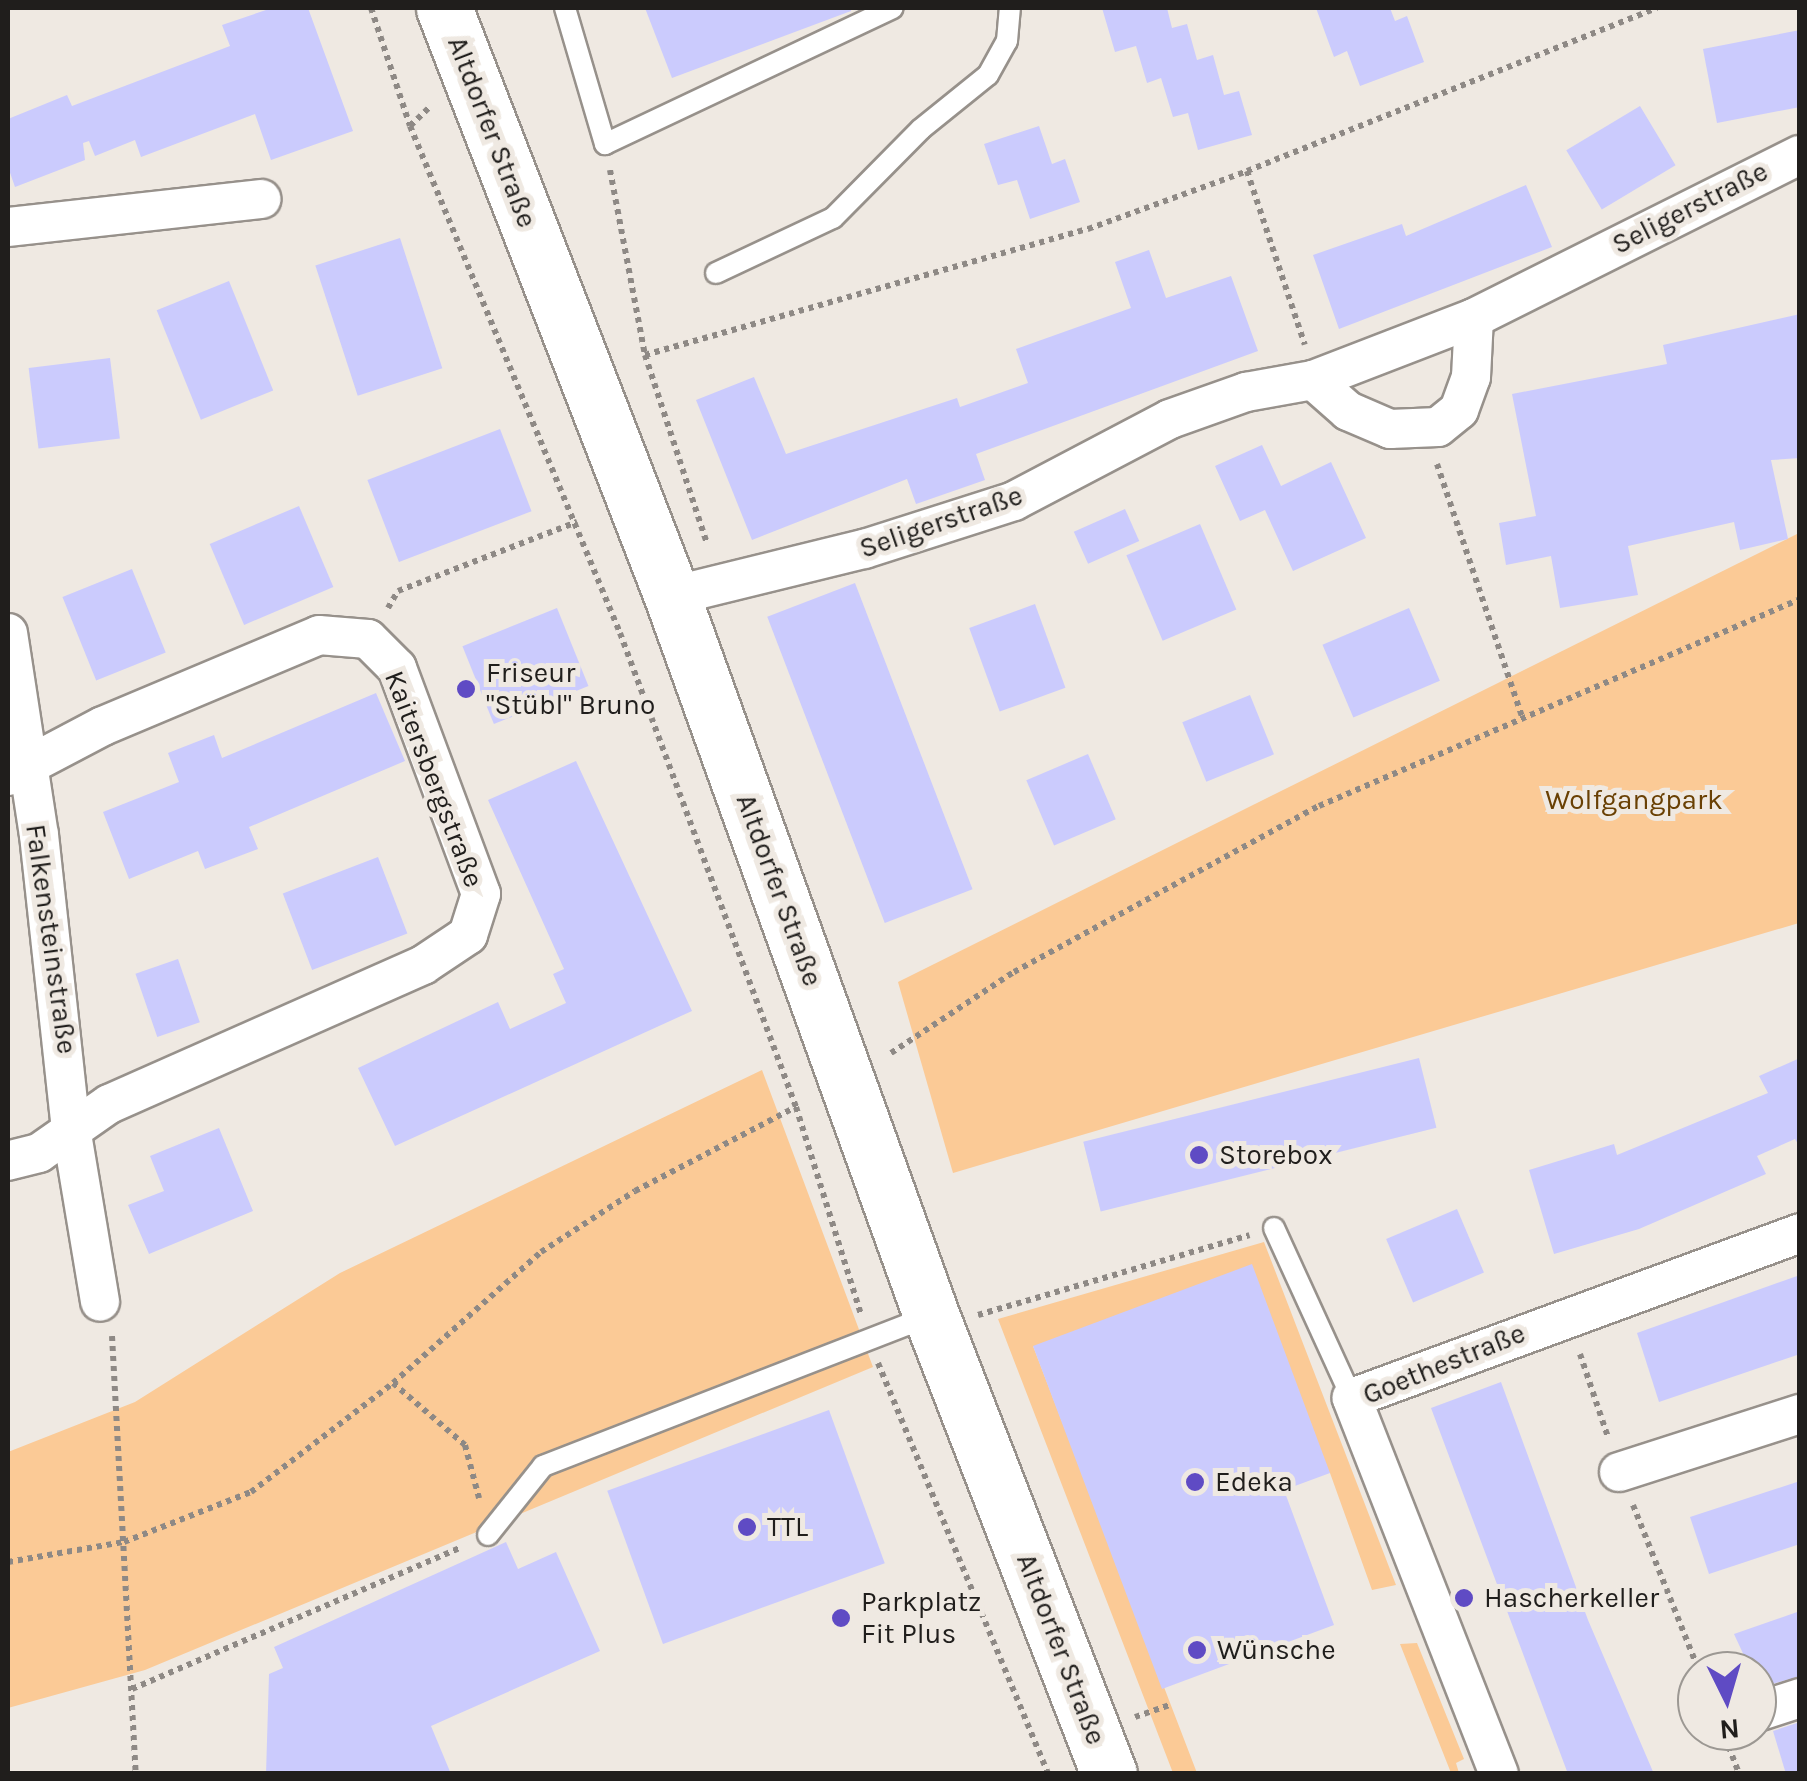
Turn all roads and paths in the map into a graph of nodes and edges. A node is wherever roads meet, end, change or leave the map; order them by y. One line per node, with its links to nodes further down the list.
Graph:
1 (371, 8): 17 (path)
2 (444, 8): 18 (main road, Altdorfer Straße)
3 (565, 8): 7 (lane)
4 (893, 8): 7 (lane)
5 (1010, 8): 12 (lane)
6 (1657, 8): 9 (path)
7 (606, 144): 14 (path)
8 (1800, 155): 13 (street, Seligerstraße)
9 (1247, 171): 14 (path); 15 (path)
10 (261, 199): 11 (street)
11 (8, 227)
12 (716, 273)
13 (1474, 318): 15 (street, Seligerstraße); 16 (street)
14 (645, 355): 18 (path)
15 (1313, 380): 16 (street); 18 (street, Seligerstraße)
16 (1425, 430): 22 (path)
17 (578, 522): 21 (path); 27 (path)
18 (697, 592): 33 (main road, Altdorfer Straße)
19 (1800, 598): 22 (path)
20 (8, 633): 23 (street, Falkensteinstraße)
21 (368, 639): 23 (street, Kaitersbergstraße); 28 (street, Kaitersbergstraße)
22 (1522, 716): 25 (path)
23 (16, 772): 28 (street, Falkensteinstraße)
24 (884, 1035): 25 (path)
25 (891, 1053): 26 (path)
26 (897, 1072)
27 (796, 1106): 36 (path); 37 (path)
28 (71, 1128): 29 (street); 32 (street, Falkensteinstraße)
29 (8, 1162)
30 (1274, 1228): 34 (path); 38 (lane)
31 (1800, 1233): 38 (street, Goethestraße)
32 (100, 1302): 42 (path)
33 (954, 1308): 34 (path); 34 (path); 36 (lane); 51 (main road, Altdorfer Straße)
34 (985, 1315): 35 (path)
35 (992, 1333)
36 (869, 1341): 41 (lane); 50 (path)
37 (393, 1383): 41 (path); 42 (path)
38 (1352, 1398): 52 (street, Goethestraße)
39 (1800, 1414): 40 (street)
40 (1619, 1472)
41 (488, 1535): 44 (path)
42 (124, 1542): 43 (path); 44 (path)
43 (8, 1562)
44 (132, 1689): 49 (path)
45 (1132, 1698): 47 (path)
46 (1170, 1705): 47 (path)
47 (1139, 1716): 48 (path)
48 (1145, 1730)
49 (136, 1774)
50 (1048, 1774)
51 (1109, 1774)
52 (1499, 1774)

